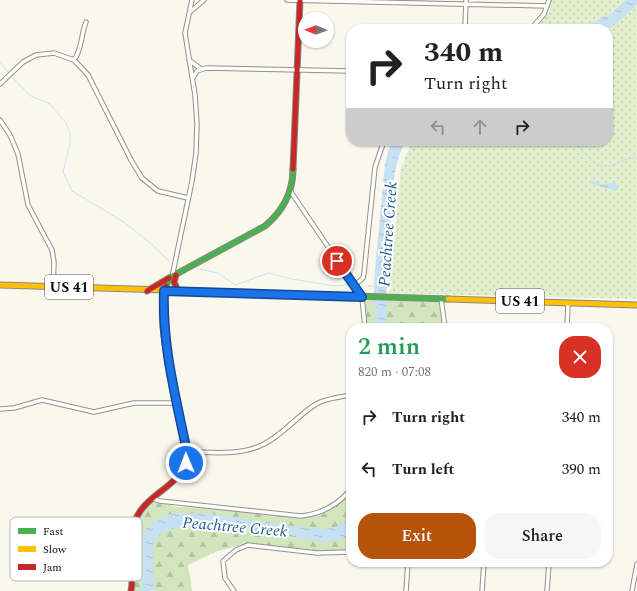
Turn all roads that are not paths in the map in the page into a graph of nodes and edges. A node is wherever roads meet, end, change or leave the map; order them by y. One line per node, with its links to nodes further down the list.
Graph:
1 (192, 0): 8 (street)
2 (204, 0): 8 (street)
3 (287, 0): 4 (street)
4 (300, 0): 6 (street); 15 (main road)
5 (549, 0): 7 (street)
6 (466, 2): 7 (street); 10 (street)
7 (547, 6): 11 (street)
8 (189, 12): 13 (street)
9 (86, 22): 12 (street)
10 (465, 24)
11 (536, 24)
12 (74, 60): 18 (street); 22 (street)
13 (189, 60): 14 (street); 17 (street)
14 (201, 69): 15 (street); 17 (street)
15 (298, 70): 16 (street); 21 (main road)
16 (346, 71)
17 (193, 79): 22 (street)
18 (0, 84)
19 (0, 120): 26 (street)
20 (382, 146): 25 (street)
21 (291, 192): 23 (main road); 25 (street)
22 (188, 198): 23 (street)
23 (172, 277): 27 (main road); 28 (main road); 29 (main road)
24 (0, 285): 26 (main road, US 41)
25 (355, 285): 30 (street)
26 (53, 287): 27 (main road, US 41)
27 (147, 291): 28 (main road, US 41)
28 (164, 291): 29 (main road, US 41); 38 (main road)
29 (178, 291): 30 (main road, US 41)
30 (362, 297): 31 (main road, US 41); 34 (street)
31 (441, 298): 32 (main road, US 41); 35 (street)
32 (568, 303): 33 (main road, US 41); 36 (street)
33 (637, 305)
34 (365, 323)
35 (444, 323)
36 (567, 323)
37 (346, 396): 40 (street)
38 (176, 403): 39 (street); 40 (main road)
39 (0, 409)
40 (187, 452): 42 (main road)
41 (346, 494): 42 (street)
42 (152, 498): 43 (main road)
43 (137, 517)
44 (346, 552): 51 (street)
45 (637, 564): 55 (street)
46 (408, 567): 52 (street)
47 (484, 567): 53 (street)
48 (549, 567): 54 (street)
49 (132, 581): 50 (main road)
50 (131, 591)
51 (234, 591)
52 (406, 591)
53 (482, 591)
54 (547, 591)
55 (632, 591)

